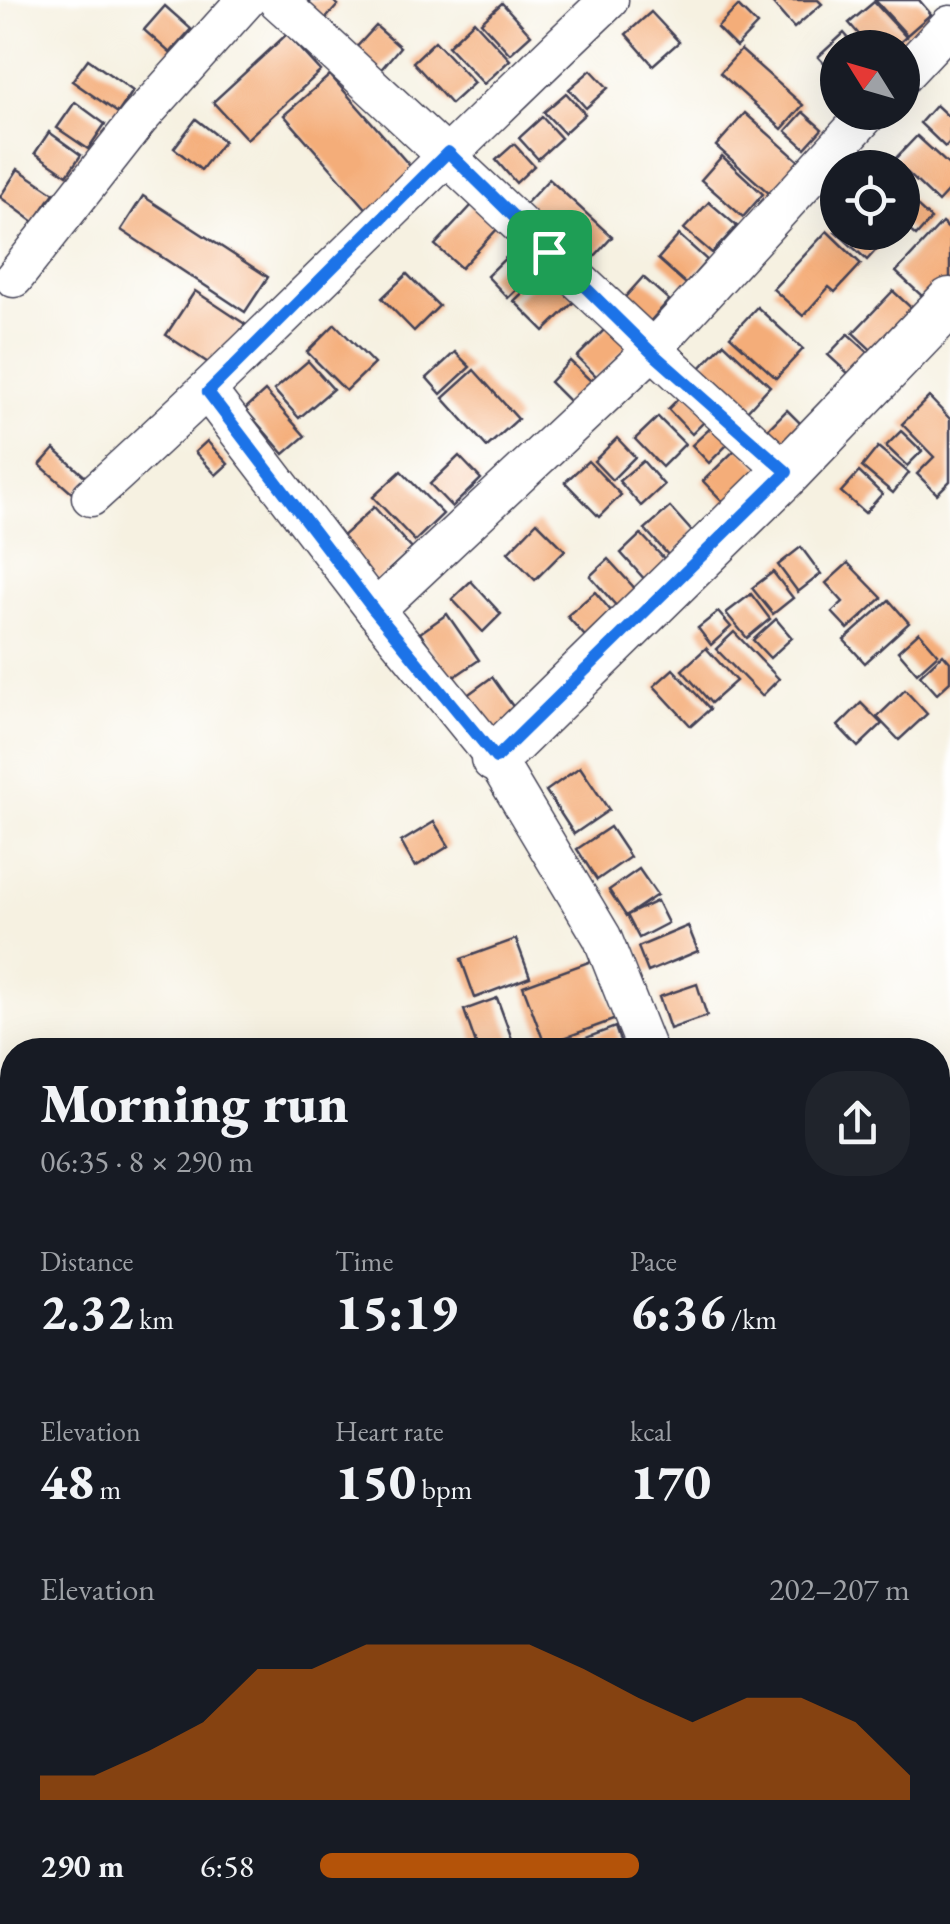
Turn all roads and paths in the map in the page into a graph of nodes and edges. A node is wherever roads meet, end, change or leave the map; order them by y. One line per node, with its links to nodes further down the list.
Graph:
1 (246, 0): 8 (street)
2 (277, 0): 7 (street)
3 (609, 0): 7 (street)
4 (950, 25): 5 (street)
5 (920, 57)
6 (853, 130): 10 (street)
7 (448, 152): 10 (street); 11 (street)
8 (14, 278)
9 (950, 302): 12 (street)
10 (650, 351): 12 (street); 14 (street)
11 (208, 392): 13 (street); 14 (street)
12 (787, 472): 15 (street)
13 (92, 497)
14 (374, 610): 15 (street)
15 (496, 758): 16 (street)
16 (641, 1038)

